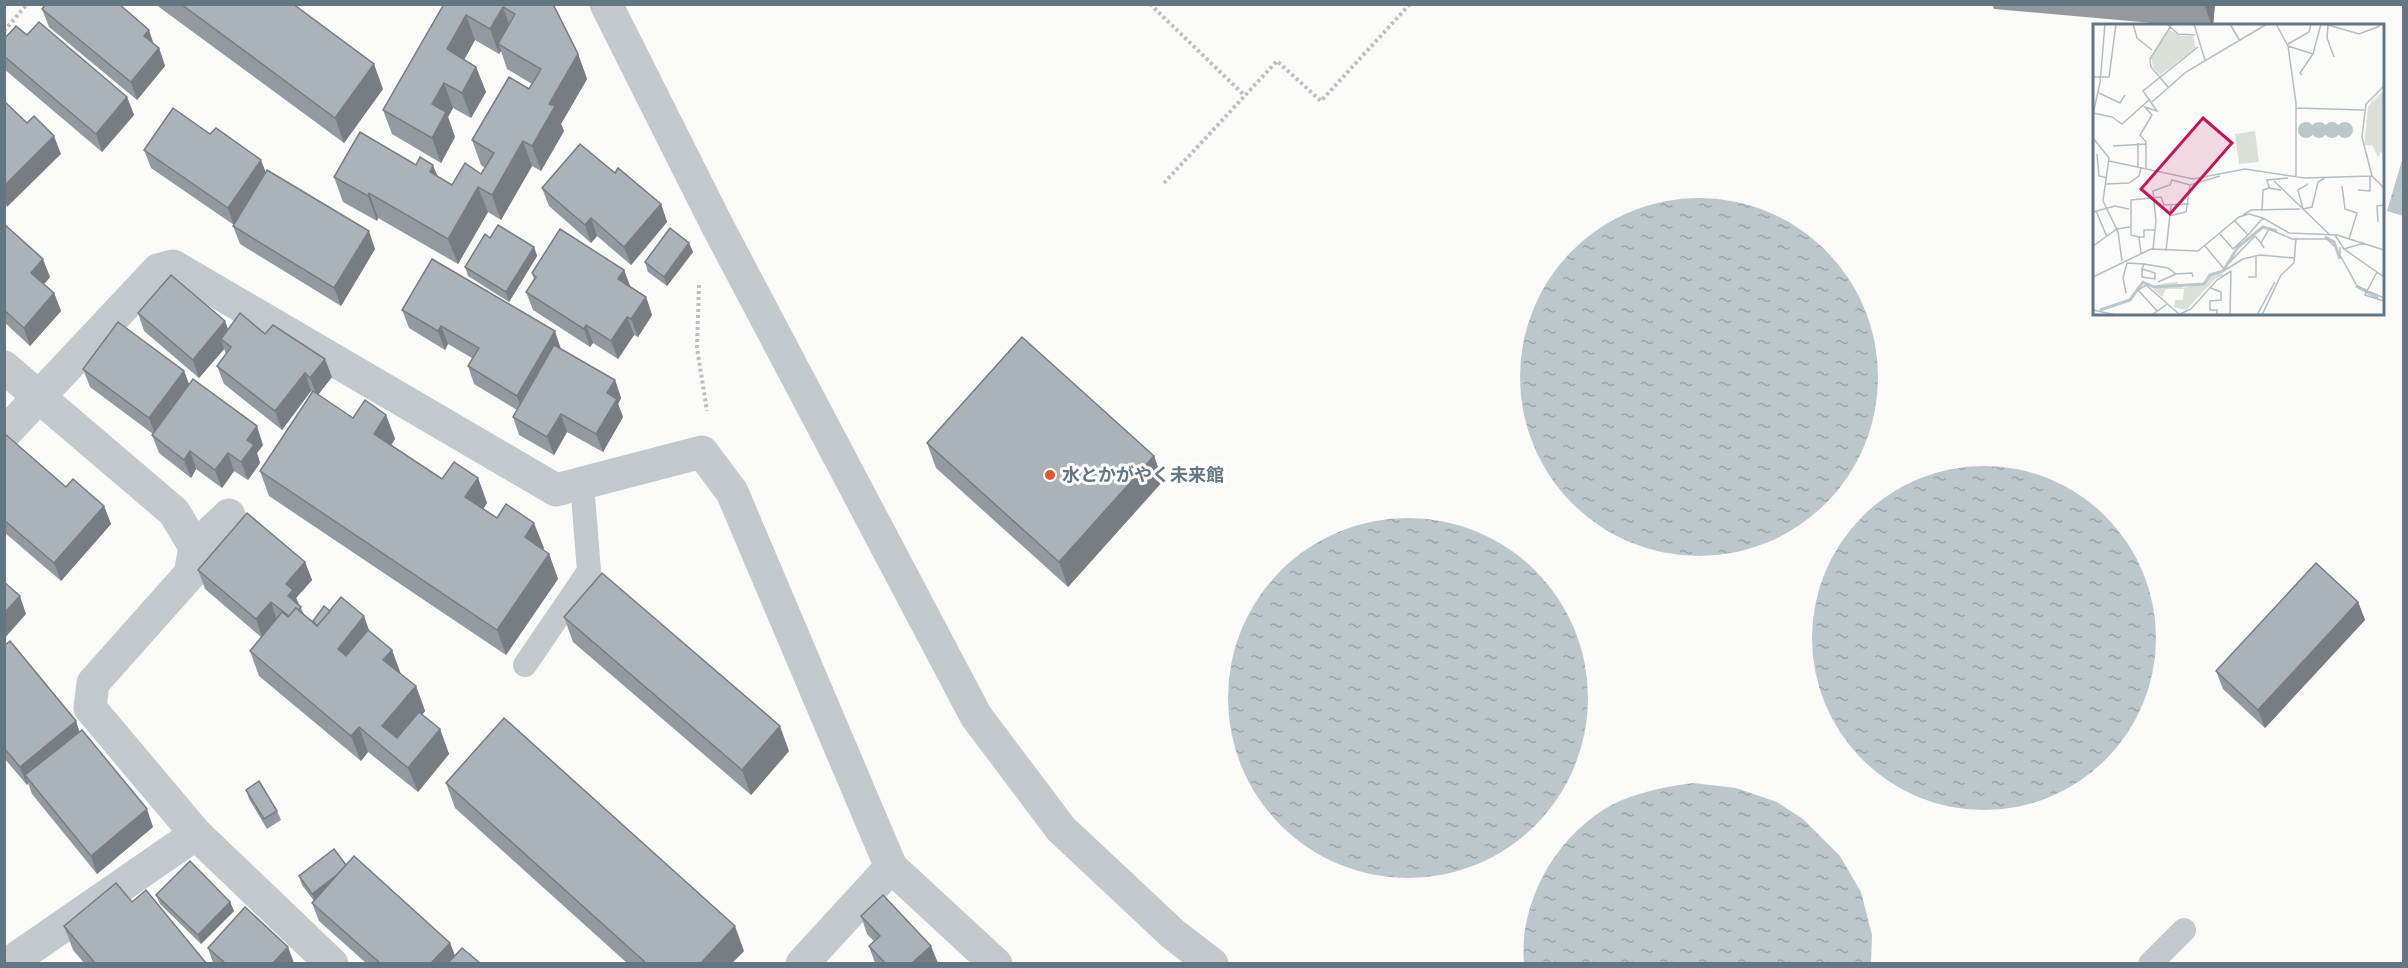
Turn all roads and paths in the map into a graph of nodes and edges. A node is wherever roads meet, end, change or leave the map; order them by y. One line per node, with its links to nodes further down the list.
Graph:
1 (27, 4): 5 (path)
2 (606, 4): 8 (street)
3 (1150, 4): 6 (path)
4 (1410, 4): 6 (path)
5 (4, 31)
6 (1245, 96): 7 (path)
7 (1164, 183)
8 (718, 227): 12 (path); 24 (street)
9 (4, 368): 10 (street)
10 (38, 397): 11 (street); 13 (street); 15 (street)
11 (4, 434)
12 (702, 452): 13 (street); 18 (street)
13 (582, 483): 16 (lane)
14 (229, 515): 15 (street)
15 (195, 547): 17 (street)
16 (525, 665)
17 (196, 834): 20 (street); 21 (street)
18 (891, 867): 22 (street); 23 (street)
19 (2184, 930): 25 (lane)
20 (8, 963)
21 (332, 963)
22 (802, 963)
23 (996, 963)
24 (1212, 963)
25 (2150, 963)

